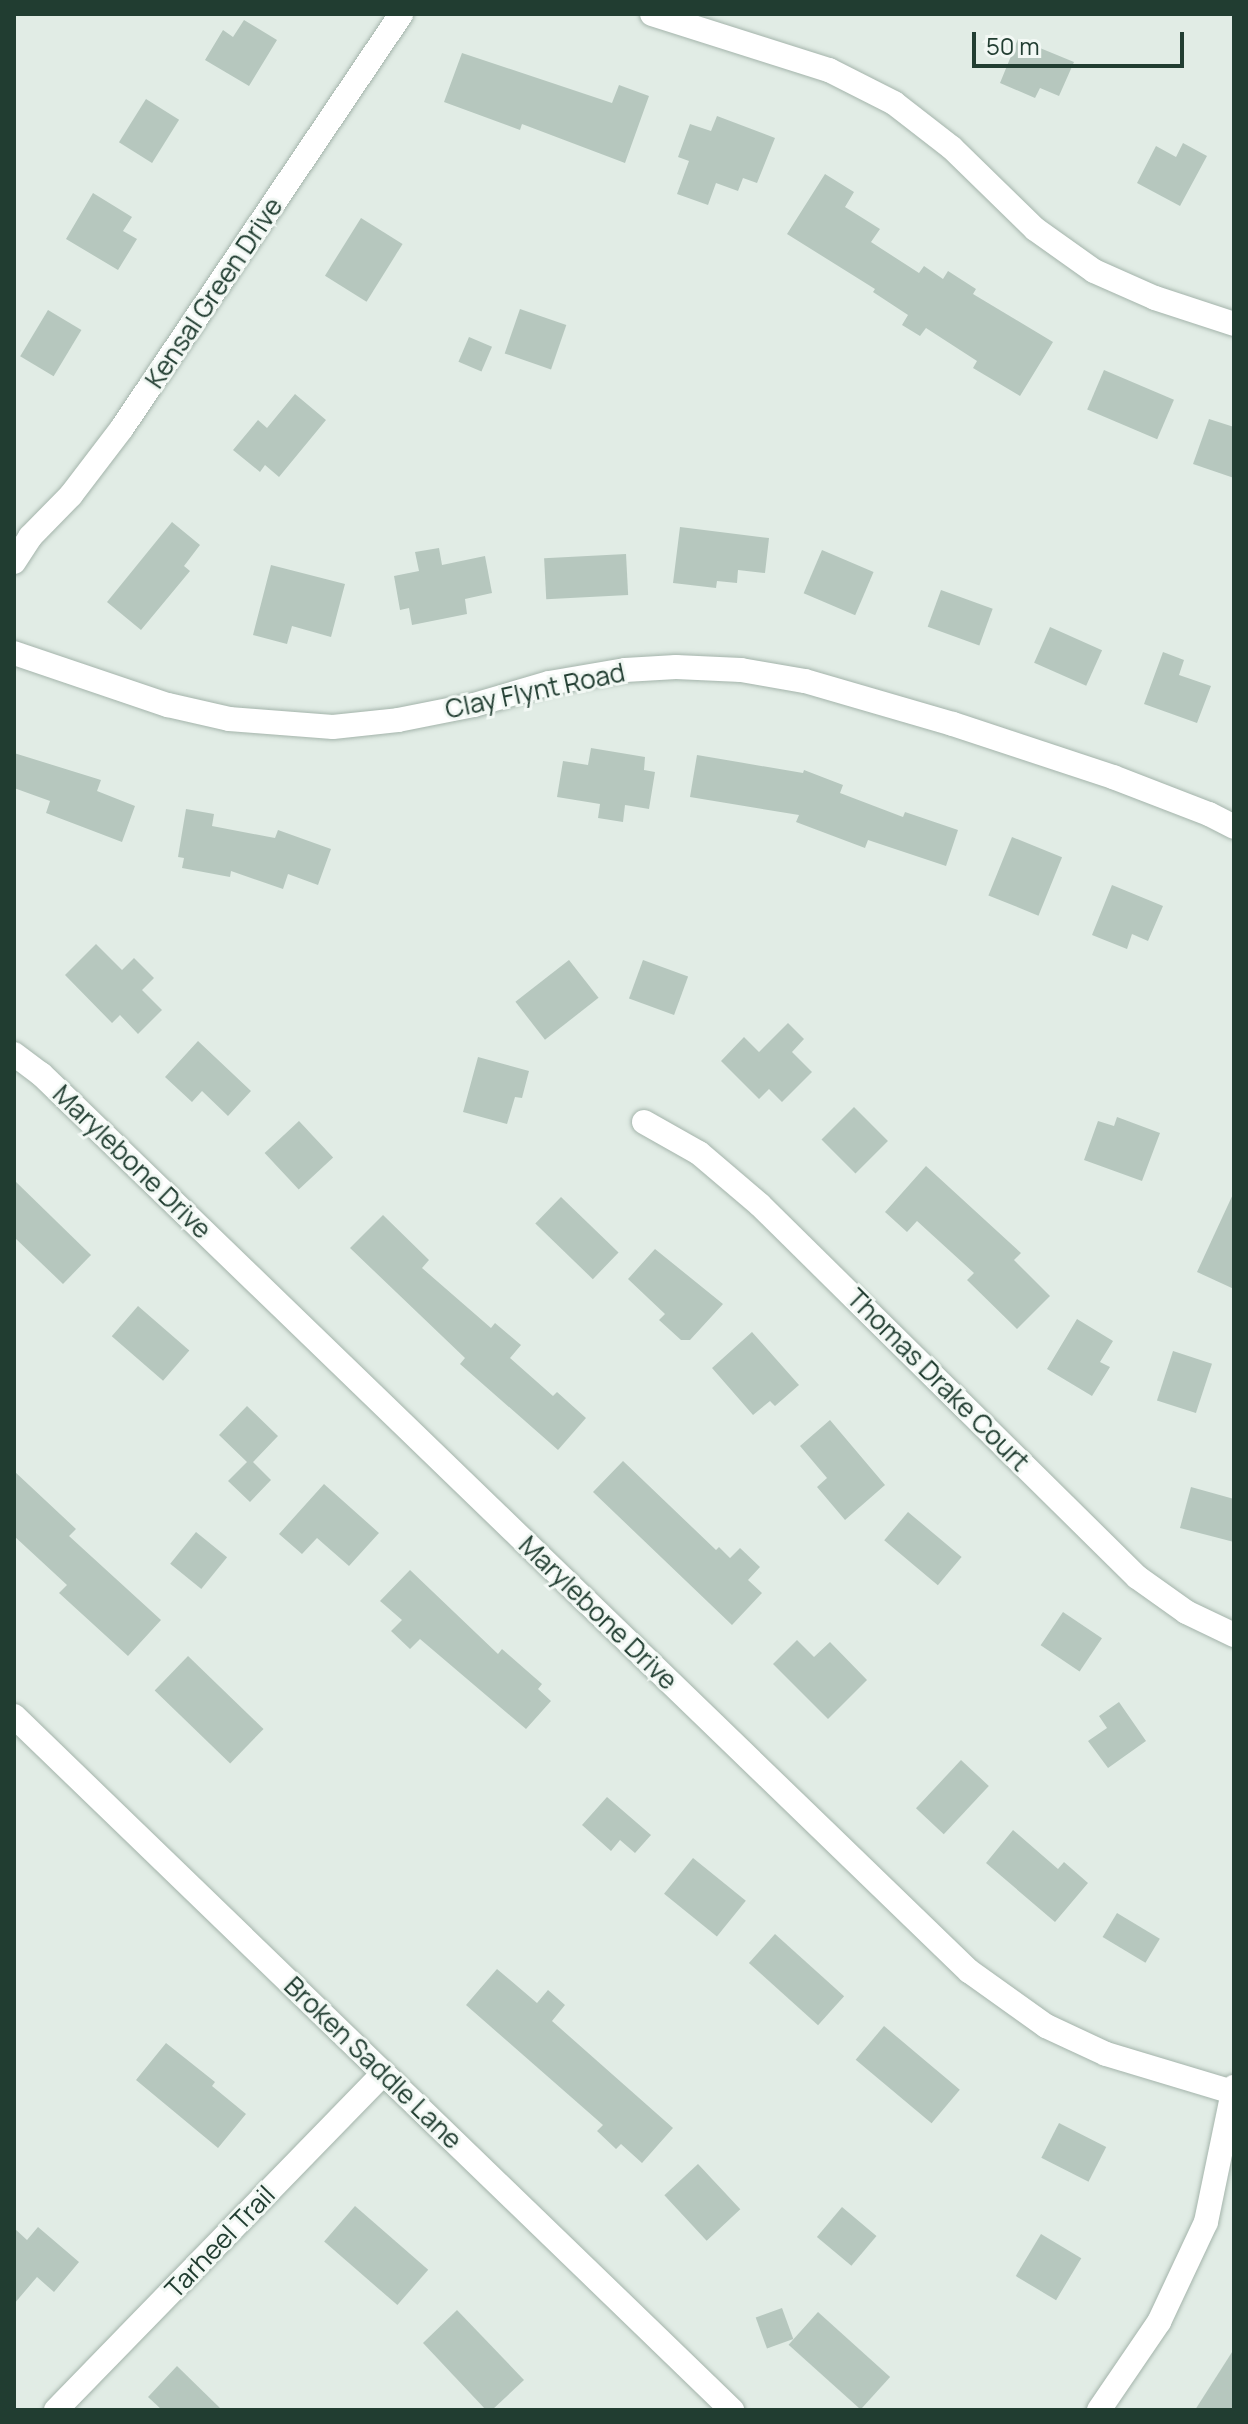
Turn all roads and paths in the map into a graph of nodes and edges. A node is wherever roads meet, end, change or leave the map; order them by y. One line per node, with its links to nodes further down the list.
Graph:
1 (401, 14): 4 (street, Kensal Green Drive)
2 (652, 14): 3 (street)
3 (1234, 324)
4 (14, 562)
5 (14, 653): 6 (street, Clay Flynt Road)
6 (1234, 827)
7 (14, 1054): 12 (street, Marylebone Drive)
8 (644, 1122): 9 (street, Thomas Drake Court)
9 (1234, 1635)
10 (14, 1716): 11 (street, Broken Saddle Lane)
11 (383, 2074): 13 (street, Tarheel Trail); 14 (street, Broken Saddle Lane)
12 (1234, 2089): 15 (street)
13 (56, 2410)
14 (732, 2410)
15 (1099, 2410)

